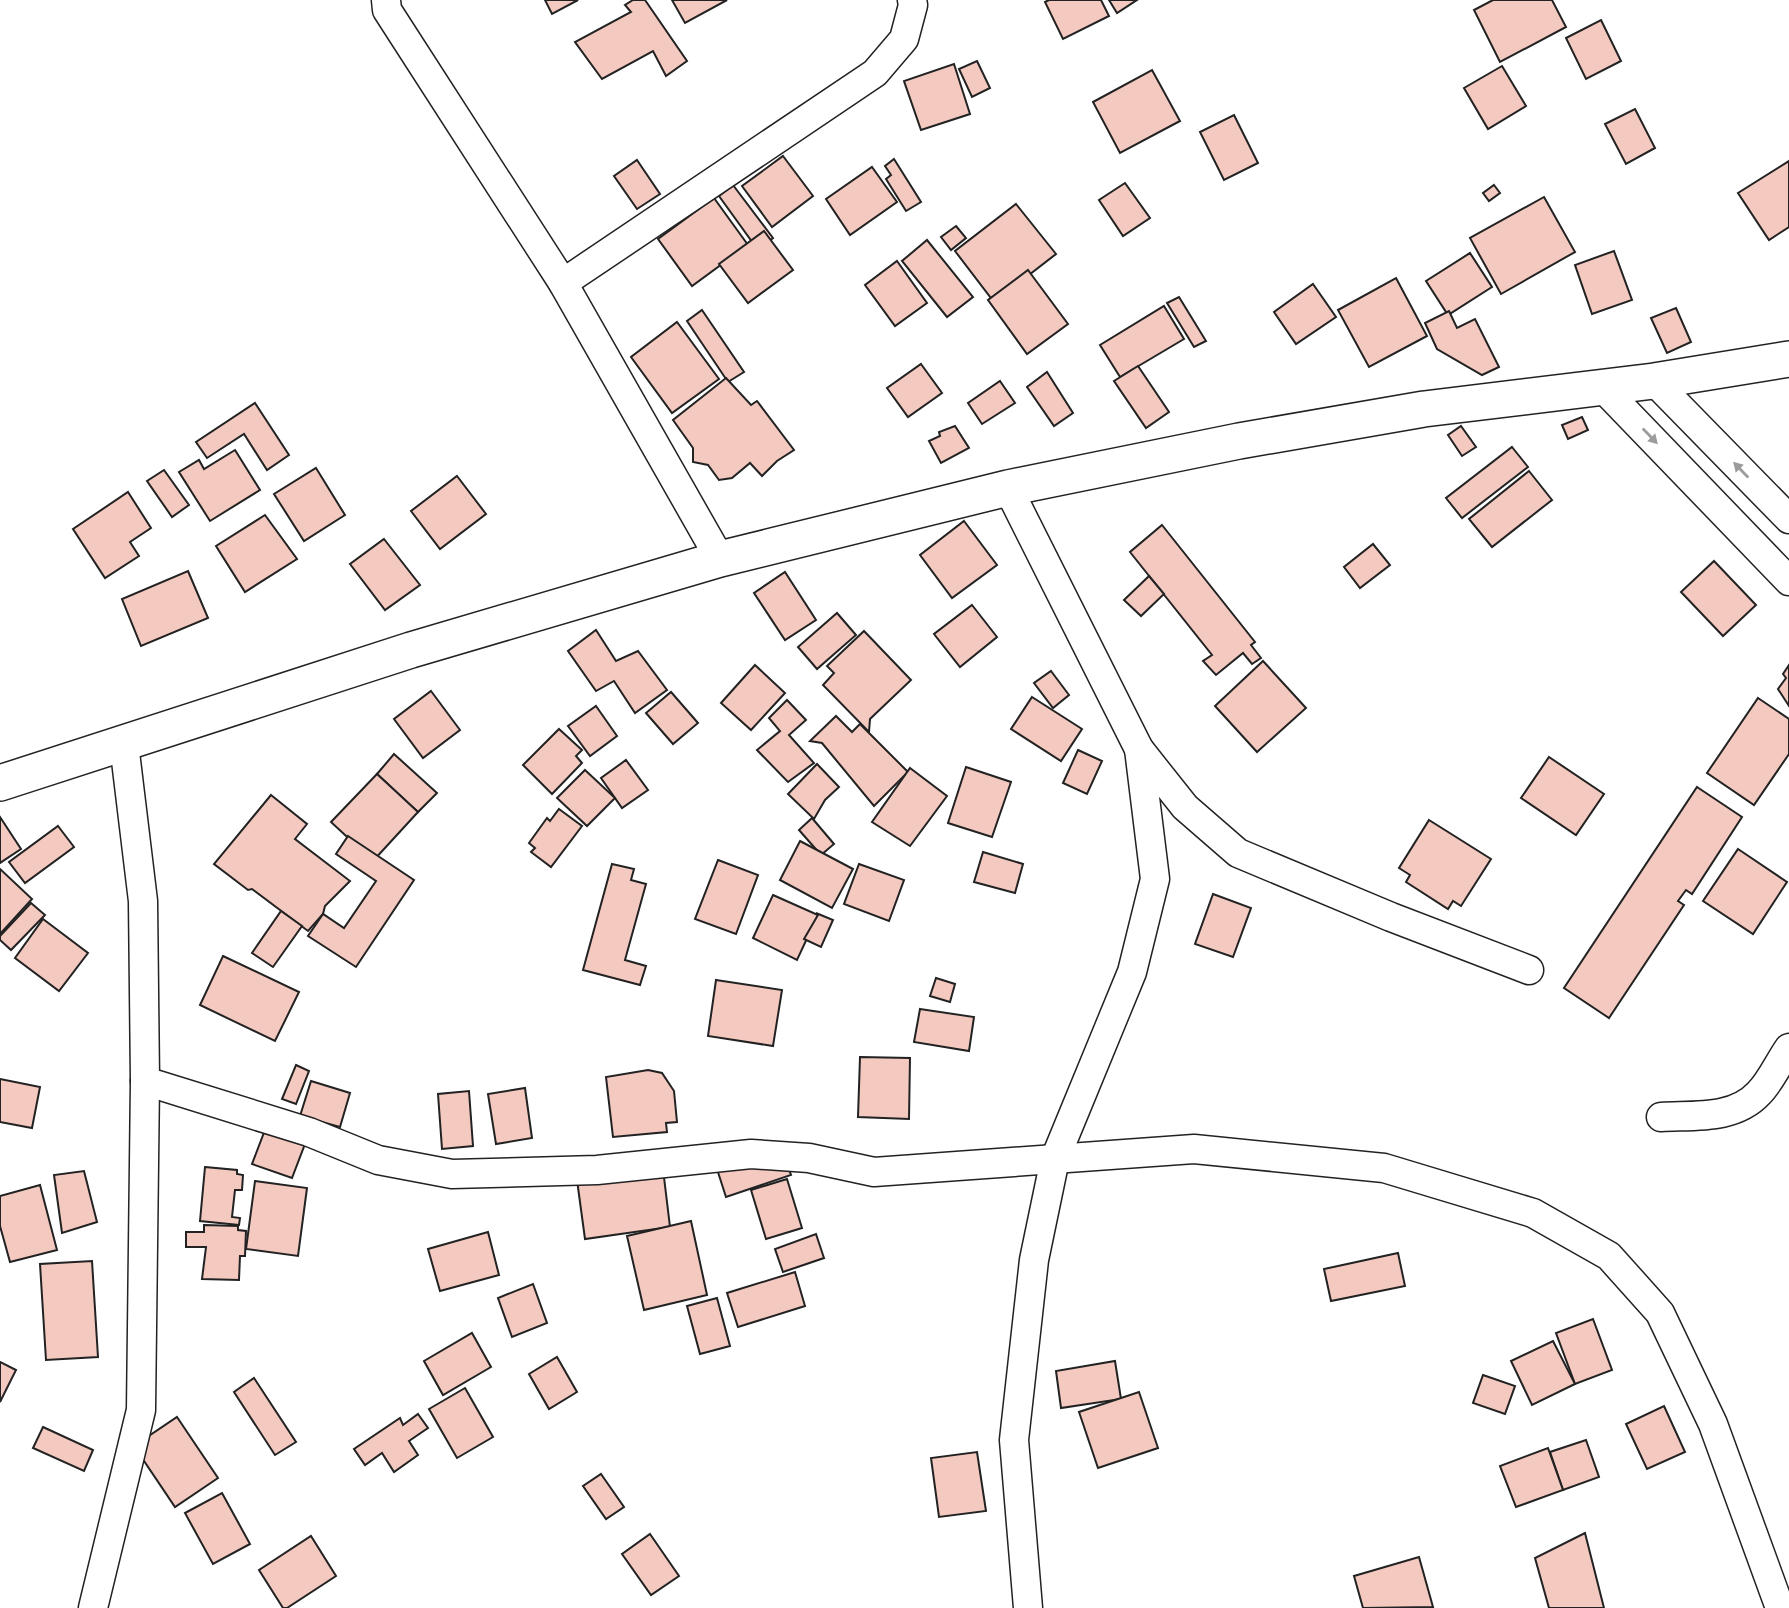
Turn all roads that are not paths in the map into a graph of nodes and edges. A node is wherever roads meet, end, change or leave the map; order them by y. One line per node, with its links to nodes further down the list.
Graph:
1 (386, 0): 3 (street)
2 (912, 0): 3 (street)
3 (563, 283): 9 (street)
4 (1789, 359): 5 (street)
5 (1654, 381): 6 (street); 8 (street, one-way to 5)
6 (1602, 387): 7 (street); 10 (street, one-way to 10)
7 (1008, 488): 9 (street); 12 (street)
8 (1789, 519)
9 (720, 559): 11 (street)
10 (1789, 581)
11 (124, 744): 13 (street); 16 (street)
12 (1139, 749): 14 (street); 18 (street)
13 (0, 783)
14 (1529, 970)
15 (1789, 1048): 17 (street)
16 (145, 1081): 18 (street); 19 (street)
17 (1661, 1117)
18 (1055, 1159): 20 (street); 21 (street)
19 (93, 1608)
20 (1028, 1608)
21 (1780, 1608)

